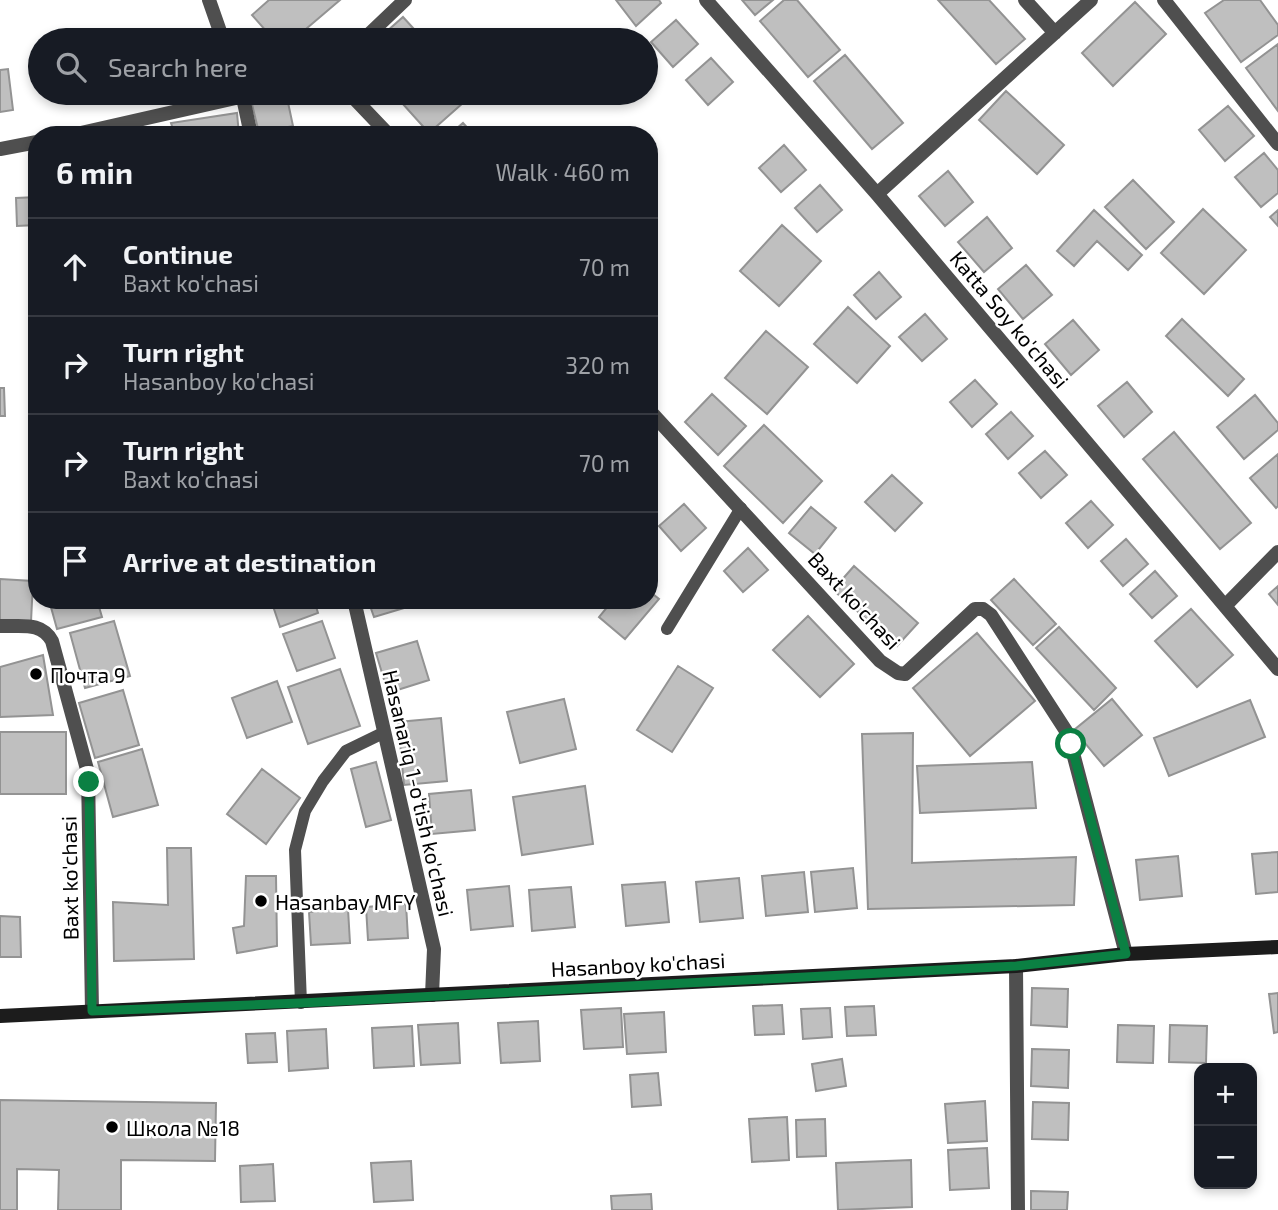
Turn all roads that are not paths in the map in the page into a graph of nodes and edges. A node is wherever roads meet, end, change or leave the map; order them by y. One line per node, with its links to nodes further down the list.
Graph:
1 (209, 0): 7 (street)
2 (405, 0): 8 (street)
3 (706, 0): 19 (street, Katta Soy ko'chasi)
4 (1025, 0): 9 (street)
5 (1091, 0): 9 (street)
6 (1164, 0): 17 (street)
7 (219, 28)
8 (376, 28)
9 (1055, 33): 19 (street)
10 (200, 105): 13 (street)
11 (248, 105): 14 (street)
12 (360, 105): 15 (street)
13 (110, 126)
14 (250, 126)
15 (380, 126)
16 (28, 144): 18 (street)
17 (1278, 144)
18 (0, 149)
19 (877, 194): 23 (street, Katta Soy ko'chasi)
20 (658, 420): 21 (street, Baxt ko'chasi)
21 (741, 508): 26 (lane); 30 (street, Baxt ko'chasi)
22 (1278, 552): 23 (street)
23 (1225, 606): 27 (street, Katta Soy ko'chasi)
24 (356, 609): 28 (street, Hasanariq 1-o'tish ko'chasi)
25 (0, 626): 34 (street, Baxt ko'chasi)
26 (667, 629)
27 (1278, 669)
28 (383, 733): 32 (street, Hasanariq 1-o'tish ko'chasi); 33 (lane)
29 (1278, 947): 30 (street, Hasanboy ko'chasi)
30 (1126, 954): 31 (street, Hasanboy ko'chasi)
31 (1016, 966): 32 (street, Hasanboy ko'chasi); 36 (street)
32 (432, 995): 33 (street, Hasanboy ko'chasi)
33 (301, 1003): 34 (street, Hasanboy ko'chasi)
34 (92, 1011): 35 (street, Hasanboy ko'chasi)
35 (0, 1016)
36 (1018, 1210)

